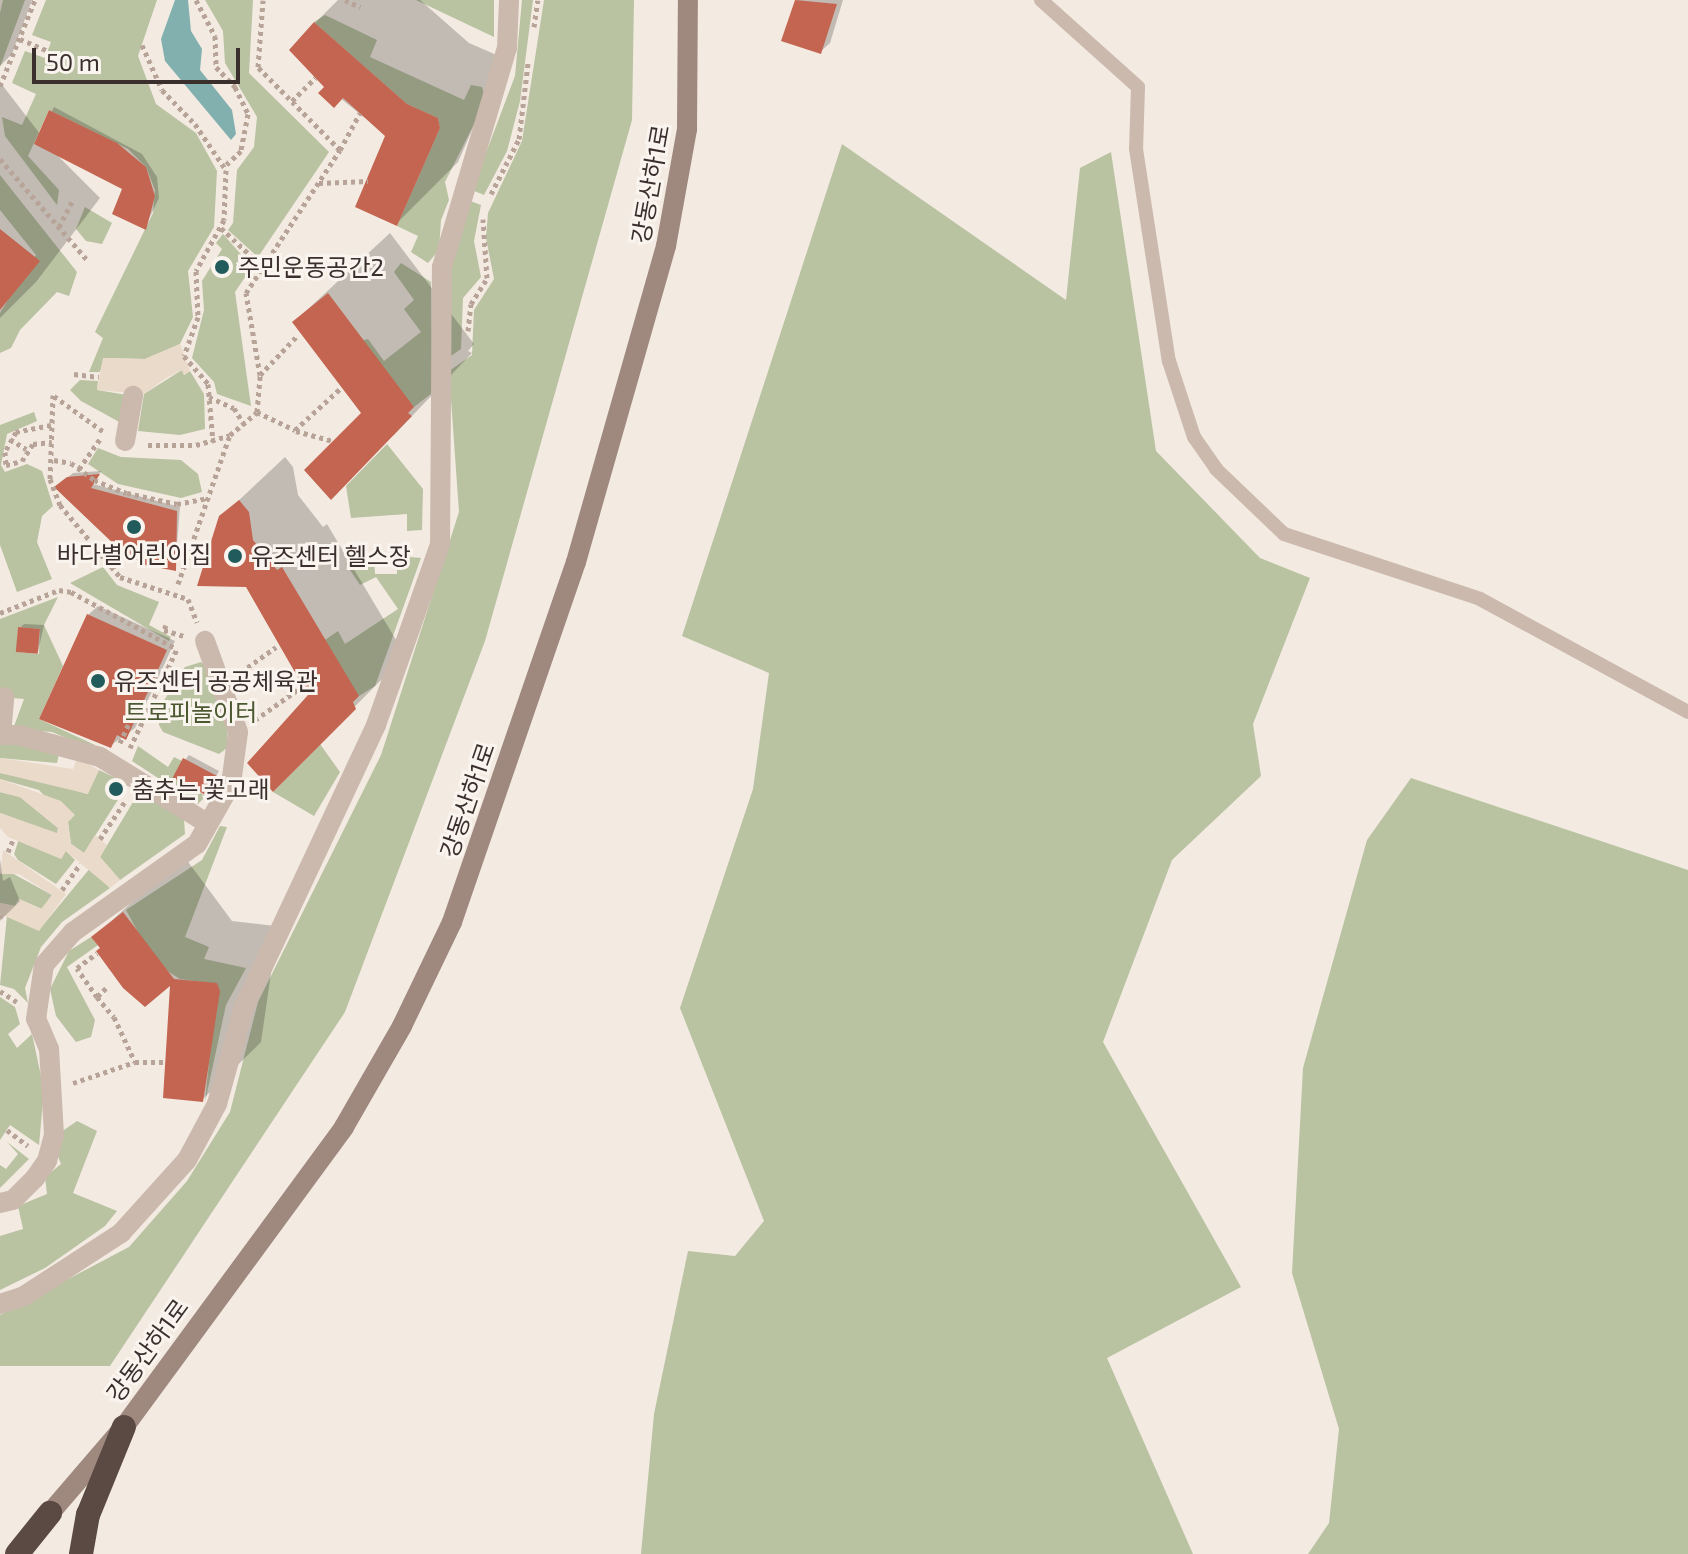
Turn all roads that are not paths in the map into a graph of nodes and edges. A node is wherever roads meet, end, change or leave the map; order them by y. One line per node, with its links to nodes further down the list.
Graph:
1 (509, 0): 12 (street)
2 (688, 0): 13 (street, 강동산하1로)
3 (1041, 0): 8 (lane)
4 (133, 396): 5 (street)
5 (125, 441)
6 (205, 641): 10 (street)
7 (4, 697): 9 (street)
8 (1688, 712)
9 (0, 735): 10 (street)
10 (207, 823): 11 (street)
11 (0, 1203)
12 (0, 1304)
13 (124, 1427): 14 (street, 강동산하1로); 17 (highway)
14 (50, 1513): 15 (highway); 16 (highway)
15 (17, 1554)
16 (33, 1554)
17 (81, 1554)

